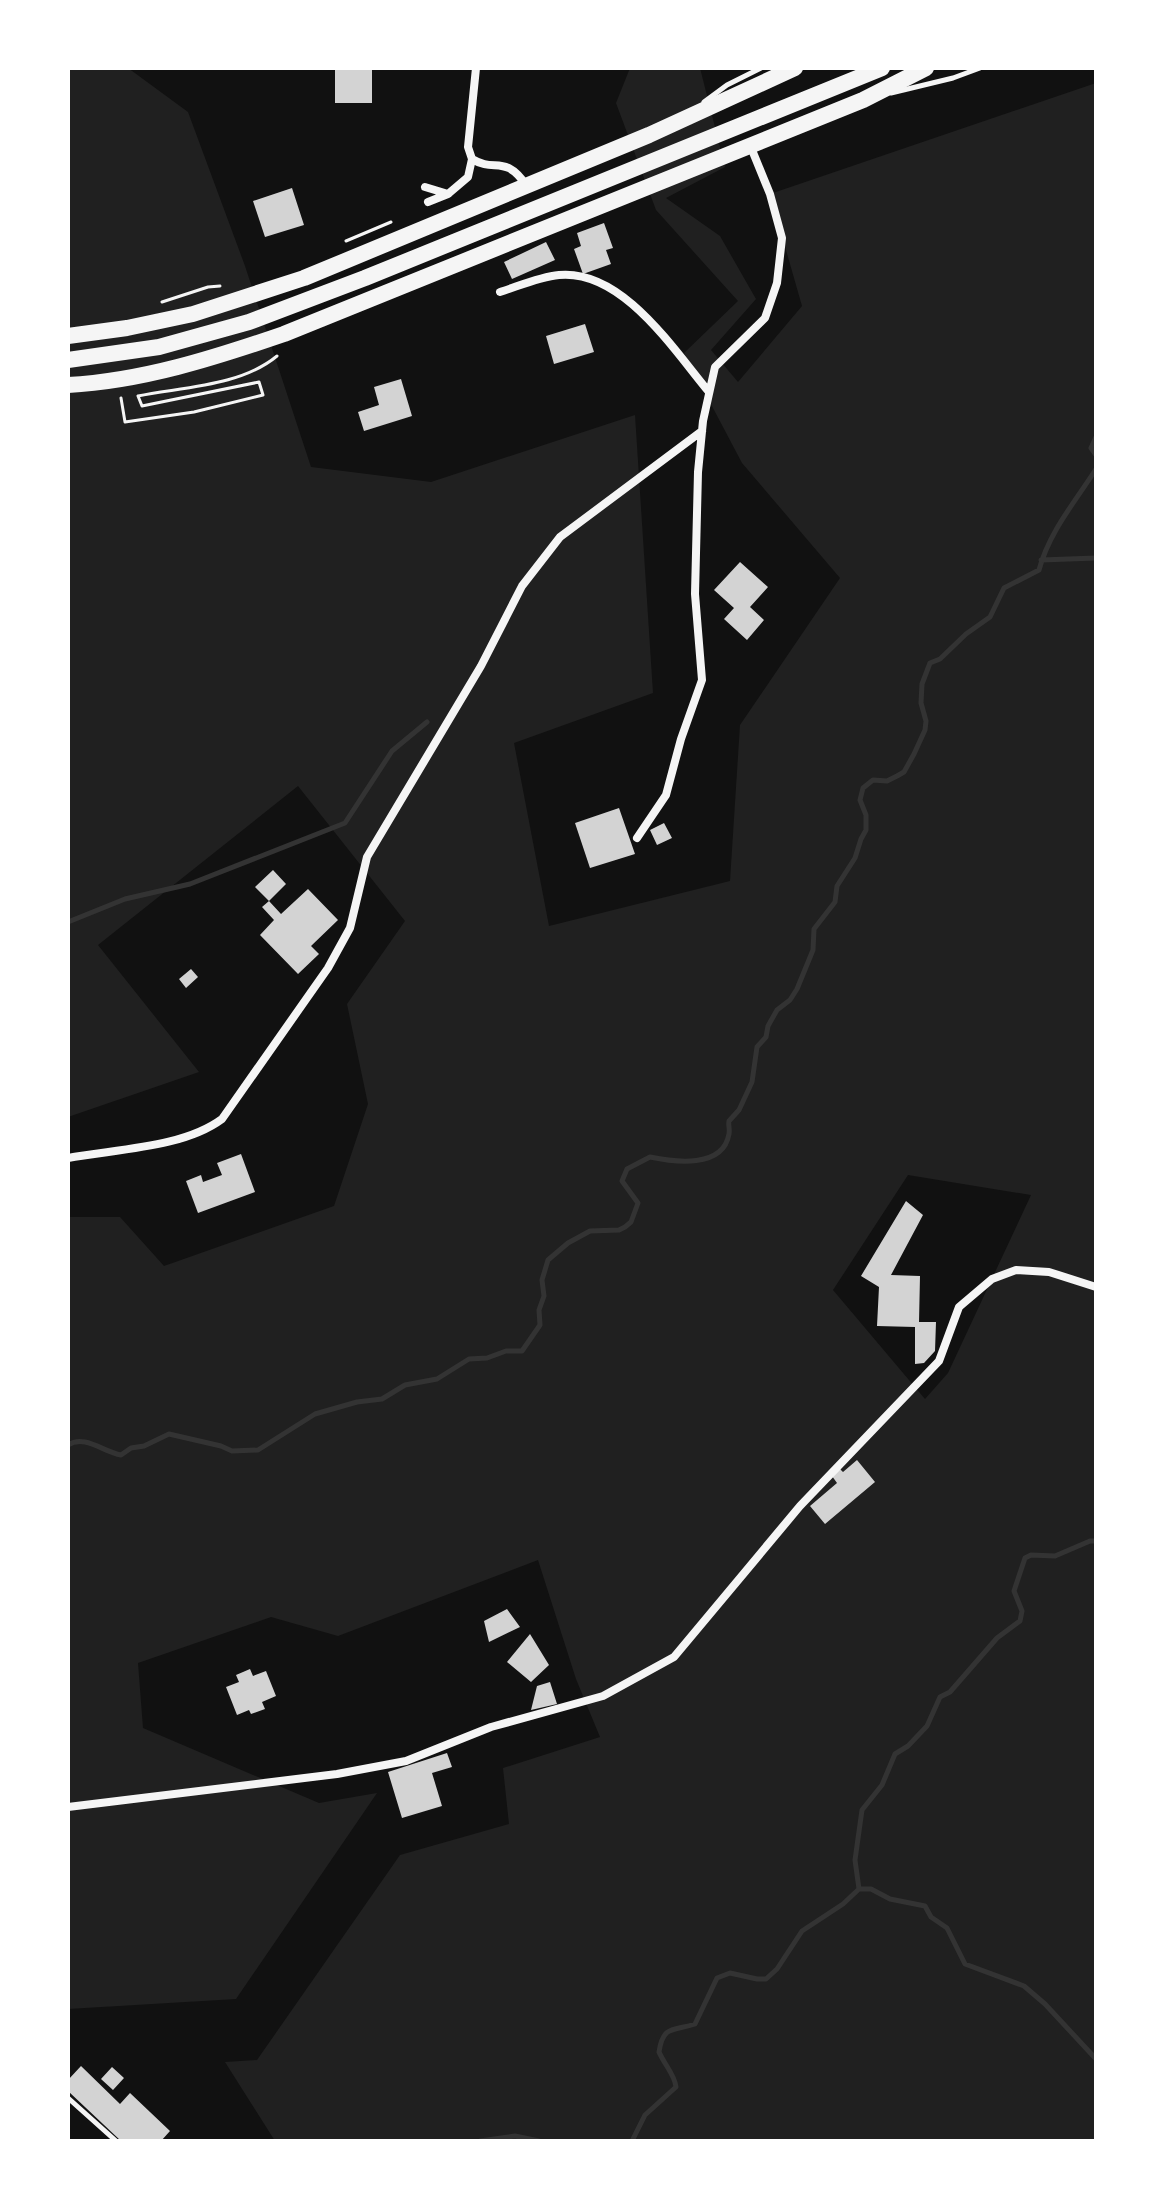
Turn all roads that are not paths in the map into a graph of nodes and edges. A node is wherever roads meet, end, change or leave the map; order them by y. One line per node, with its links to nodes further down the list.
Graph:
1 (476, 68): 10 (street)
2 (761, 68): 8 (lane)
3 (795, 68): 8 (main road)
4 (882, 68): 17 (main road)
5 (926, 68): 7 (main road)
6 (980, 68): 7 (lane)
7 (863, 100): 9 (main road)
8 (681, 120): 11 (main road)
9 (750, 144): 18 (main road); 19 (street)
10 (472, 159): 11 (street); 13 (street)
11 (527, 186): 16 (main road)
12 (425, 187): 13 (street)
13 (448, 194): 14 (street)
14 (428, 202)
15 (500, 292): 19 (street)
16 (68, 336)
17 (68, 360)
18 (68, 385)
19 (709, 392): 20 (street)
20 (702, 431): 21 (street); 22 (street)
21 (637, 838)
22 (68, 1158)
23 (1096, 1287): 24 (street)
24 (68, 1807)
25 (68, 2098): 26 (lane)
26 (116, 2141)

